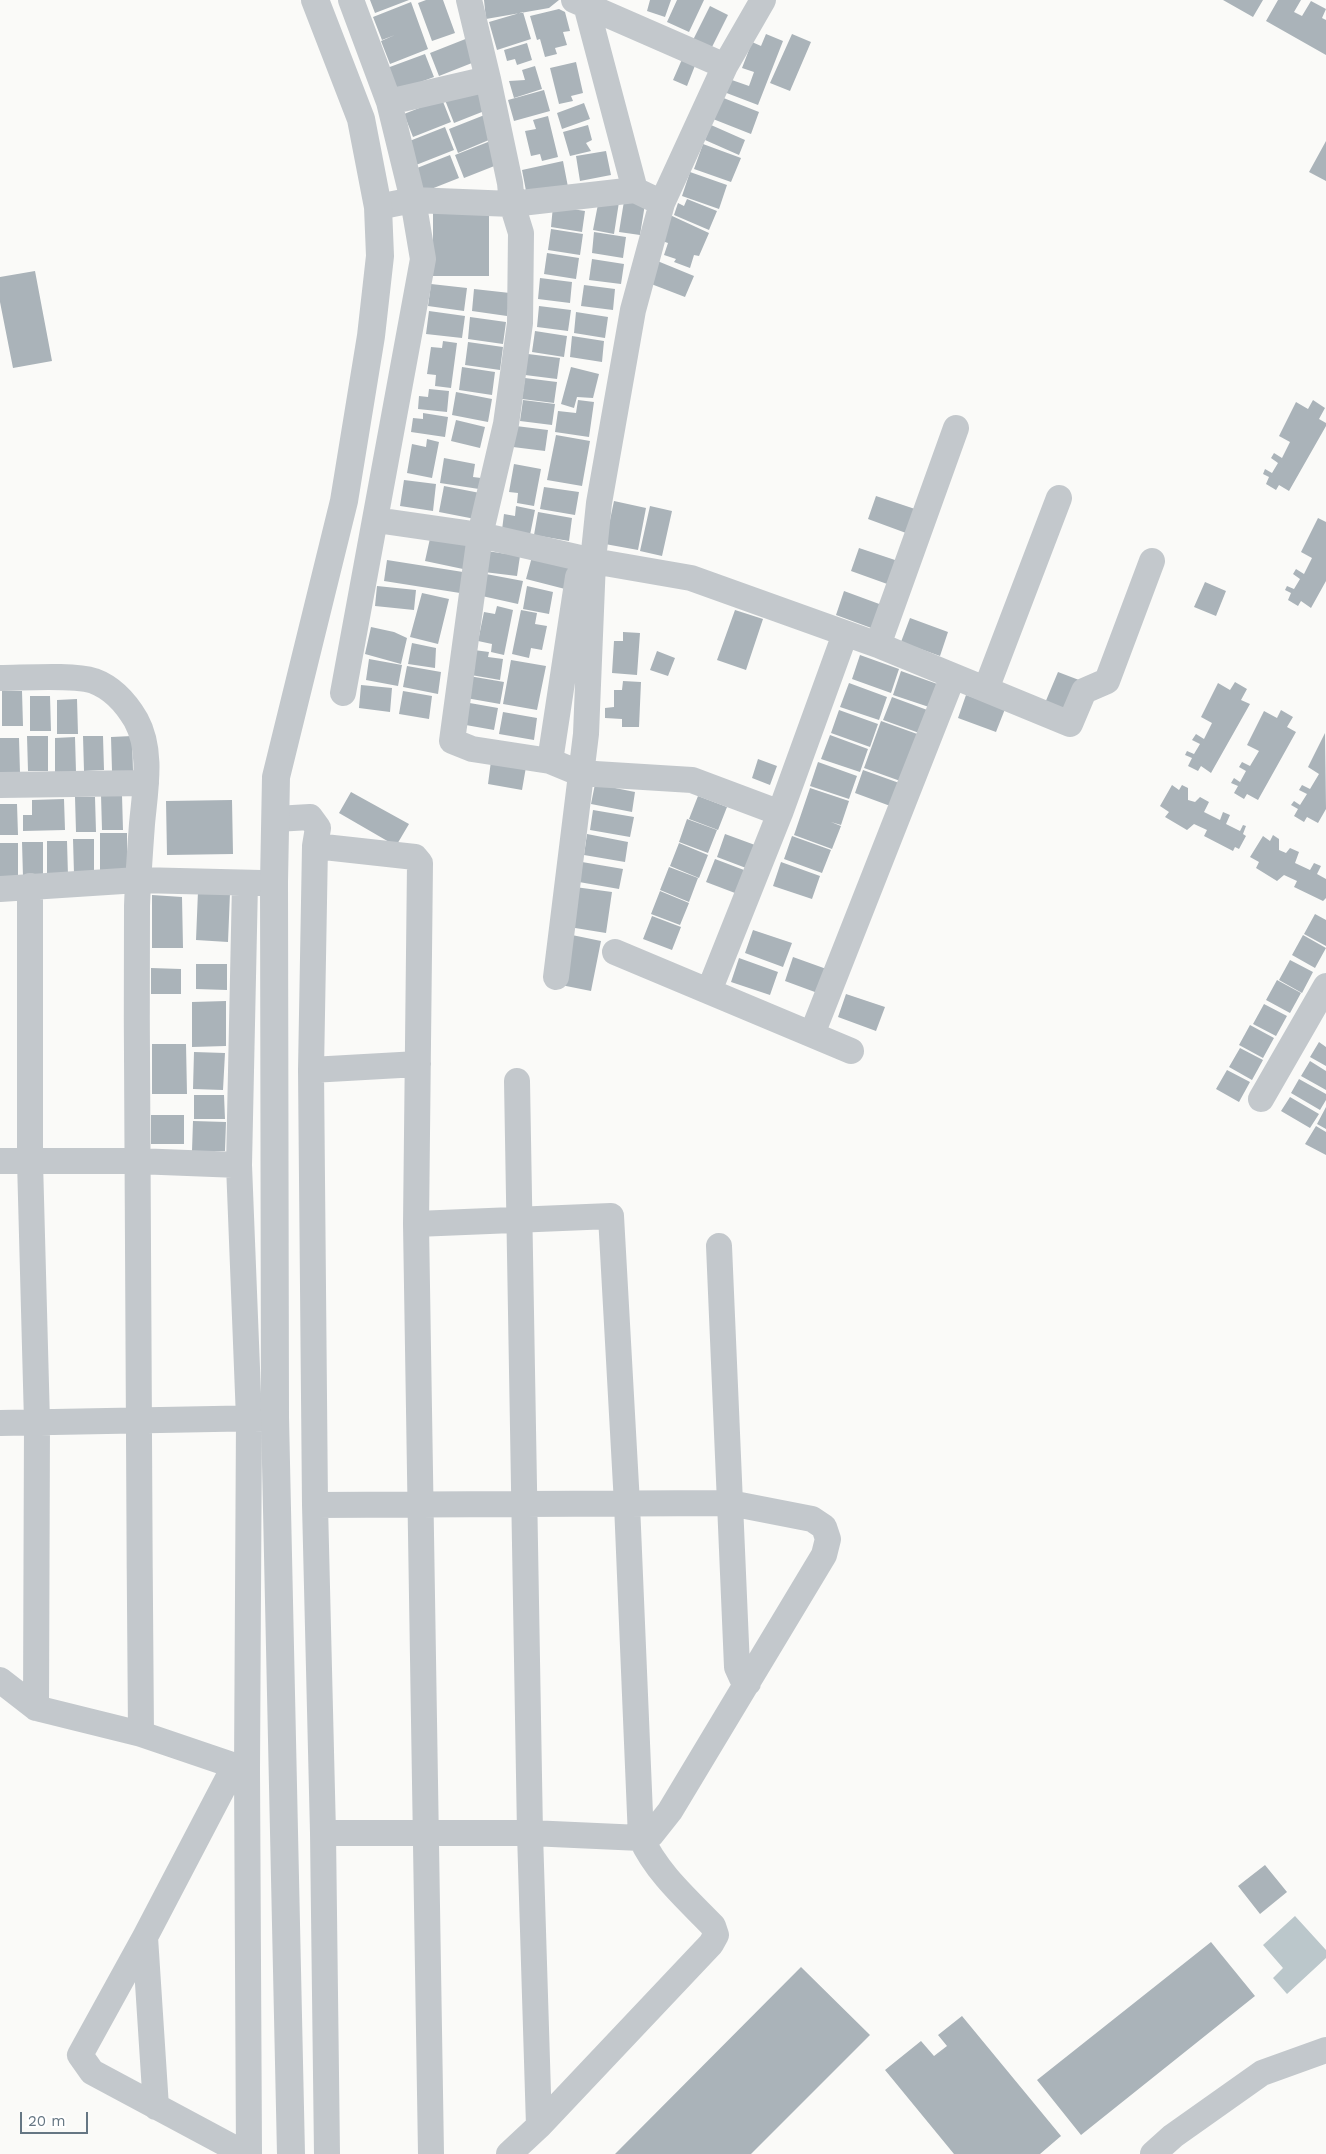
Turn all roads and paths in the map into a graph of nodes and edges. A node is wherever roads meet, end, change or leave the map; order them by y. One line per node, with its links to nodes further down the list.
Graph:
1 (315, 0): 13 (street)
2 (351, 0): 8 (street)
3 (469, 0): 7 (street)
4 (763, 0): 6 (street)
5 (580, 3): 6 (street); 9 (street)
6 (725, 66): 11 (street)
7 (488, 79): 8 (street); 12 (street)
8 (389, 102): 10 (street)
9 (635, 190): 11 (street); 12 (street)
10 (413, 200): 12 (street); 13 (street); 16 (street)
11 (662, 203): 18 (street)
12 (512, 204): 17 (street)
13 (378, 207): 31 (street)
14 (956, 428): 21 (street)
15 (1059, 498): 24 (street)
16 (376, 520): 17 (street); 25 (street)
17 (480, 535): 18 (street); 26 (street)
18 (587, 559): 20 (street); 26 (street); 27 (street)
19 (1152, 561): 24 (street)
20 (846, 634): 21 (street); 30 (street)
21 (878, 645): 22 (street)
22 (953, 676): 24 (street); 42 (street)
23 (0, 678): 28 (street)
24 (986, 688)
25 (343, 692)
26 (550, 760): 27 (street)
27 (579, 773): 30 (street); 39 (street)
28 (146, 783): 29 (street); 33 (street)
29 (0, 785)
30 (780, 813): 41 (street)
31 (276, 820): 32 (street); 34 (street)
32 (316, 846): 44 (street); 45 (street)
33 (138, 880): 35 (street); 36 (street); 50 (street)
34 (274, 882): 35 (street); 55 (street)
35 (245, 883): 51 (street)
36 (30, 886): 37 (street); 49 (street)
37 (0, 889)
38 (615, 952): 41 (street)
39 (556, 977)
40 (1326, 986): 47 (street)
41 (708, 991): 42 (street)
42 (812, 1034): 43 (street)
43 (851, 1051)
44 (418, 1064): 45 (street); 53 (street)
45 (311, 1070): 62 (street)
46 (517, 1082): 52 (street)
47 (1261, 1099)
48 (0, 1161): 49 (street)
49 (30, 1161): 50 (street); 57 (street)
50 (136, 1161): 51 (street); 56 (street)
51 (239, 1165): 55 (street)
52 (519, 1220): 53 (street); 60 (street); 61 (street)
53 (416, 1224): 63 (street)
54 (718, 1246): 59 (street)
55 (262, 1418): 56 (street); 68 (street); 79 (street)
56 (139, 1421): 57 (street); 67 (street)
57 (37, 1422): 58 (street); 66 (street)
58 (0, 1423)
59 (730, 1503): 61 (street); 65 (street); 65 (street)
60 (524, 1504): 61 (street); 63 (street); 71 (street)
61 (627, 1504): 72 (street)
62 (315, 1505): 63 (street); 69 (street)
63 (422, 1505): 70 (street)
64 (0, 1680): 66 (street)
65 (748, 1683): 72 (street)
66 (36, 1708): 67 (street)
67 (141, 1734): 68 (street)
68 (241, 1768): 73 (street); 78 (street)
69 (323, 1833): 70 (street); 80 (street)
70 (425, 1833): 71 (street); 81 (street)
71 (530, 1833): 72 (street); 76 (street)
72 (641, 1838): 76 (street)
73 (145, 1937): 75 (street); 75 (street)
74 (1326, 2050): 83 (street)
75 (156, 2107): 77 (street)
76 (539, 2126): 82 (street)
77 (245, 2154)
78 (249, 2154)
79 (291, 2154)
80 (327, 2154)
81 (431, 2154)
82 (509, 2154)
83 (1153, 2154)

